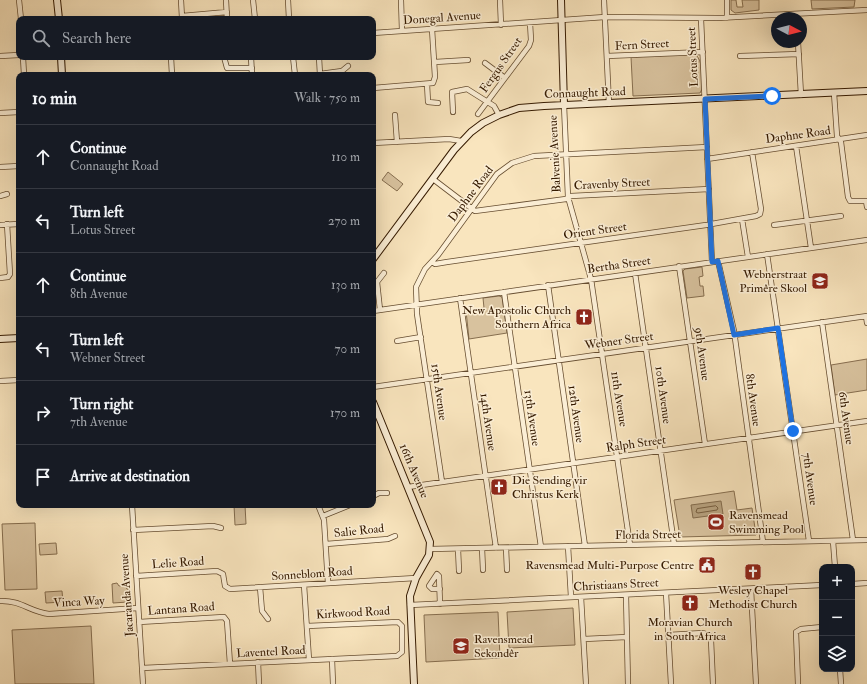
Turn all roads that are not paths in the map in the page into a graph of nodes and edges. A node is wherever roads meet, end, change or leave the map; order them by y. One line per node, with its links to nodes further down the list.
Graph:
1 (19, 0): 15 (street)
2 (57, 0): 16 (street)
3 (181, 0): 17 (street)
4 (226, 0): 13 (street)
5 (253, 0): 20 (street)
6 (288, 0): 21 (street)
7 (401, 0): 30 (street)
8 (500, 0): 28 (street)
9 (561, 0): 26 (street, Balvenie Avenue)
10 (604, 0): 22 (street)
11 (726, 0): 24 (street)
12 (867, 10): 14 (street, Donegal Avenue)
13 (227, 12): 18 (street); 19 (street)
14 (807, 15)
15 (20, 16)
16 (58, 16)
17 (182, 16)
18 (197, 16)
19 (227, 16)
20 (255, 16)
21 (289, 16)
22 (605, 17): 25 (street, Donegal Avenue); 26 (street, Donegal Avenue); 37 (street)
23 (771, 17): 24 (street, Donegal Avenue)
24 (727, 18): 25 (street, Donegal Avenue)
25 (701, 19): 33 (street, Lotus Street)
26 (560, 20): 27 (street, Donegal Avenue); 68 (street, Balvenie Avenue)
27 (530, 23): 28 (street, Donegal Avenue); 58 (street, Fergus Street)
28 (501, 25): 29 (street, Donegal Avenue)
29 (432, 29): 30 (street, Donegal Avenue); 47 (street)
30 (402, 31): 31 (street, Donegal Avenue)
31 (376, 33)
32 (798, 48): 34 (street)
33 (703, 52): 37 (street, Fern Street); 64 (street, Lotus Street)
34 (798, 54): 38 (street); 63 (street)
35 (16, 55): 36 (street)
36 (0, 56)
37 (607, 56): 67 (street)
38 (740, 56)
39 (23, 60): 51 (street)
40 (61, 60): 52 (street)
41 (170, 60): 53 (street)
42 (225, 60): 50 (street)
43 (251, 60): 50 (street)
44 (293, 60): 55 (street)
45 (319, 60): 56 (street)
46 (468, 60): 47 (street)
47 (435, 62): 59 (street)
48 (485, 62): 58 (street)
49 (348, 66): 57 (street)
50 (252, 68): 54 (street)
51 (24, 72)
52 (62, 72)
53 (172, 72)
54 (252, 72)
55 (294, 72)
56 (320, 72)
57 (342, 72)
58 (505, 78): 65 (street, Fergus Street)
59 (427, 84): 60 (street); 66 (street)
60 (376, 88)
61 (867, 91): 62 (street, Connaught Road)
62 (834, 93): 63 (street, Connaught Road); 76 (street)
63 (801, 95): 64 (street, Connaught Road)
64 (705, 99): 67 (street, Connaught Road); 81 (street, Lotus Street)
65 (487, 102): 70 (street); 72 (street, Fergus Street); 73 (street)
66 (438, 103)
67 (609, 104): 68 (street, Connaught Road)
68 (564, 105): 73 (street, Connaught Road); 83 (street, Balvenie Avenue)
69 (16, 112): 71 (street)
70 (453, 112)
71 (0, 113)
72 (478, 114)
73 (499, 114): 77 (street, Connaught Road)
74 (395, 115): 78 (street)
75 (867, 136): 76 (street, Daphne Road)
76 (839, 140): 80 (street, Daphne Road); 92 (street)
77 (461, 141): 78 (street); 87 (street, Connaught Road)
78 (397, 142): 79 (street)
79 (376, 144)
80 (796, 146): 82 (street, Daphne Road); 97 (street)
81 (707, 147): 83 (street, Daphne Road); 84 (street, Lotus Street)
82 (752, 152): 84 (street, Daphne Road); 96 (street, Orient Street)
83 (566, 153): 91 (street, Balvenie Avenue); 94 (street, Daphne Road)
84 (707, 158): 88 (street, Lotus Street)
85 (16, 166): 86 (street)
86 (0, 167)
87 (433, 179): 94 (street); 107 (street, Connaught Road)
88 (709, 189): 91 (street, Cravenby Street); 100 (street, Lotus Street)
89 (7, 194): 90 (street)
90 (0, 196)
91 (568, 197): 94 (street, Cravenby Street); 104 (street, Balvenie Avenue)
92 (867, 201): 93 (street)
93 (867, 207)
94 (472, 209): 110 (street, Daphne Road)
95 (841, 216): 97 (street)
96 (742, 219): 100 (street, Orient Street); 108 (street)
97 (807, 221): 102 (street); 105 (street)
98 (7, 224): 99 (street); 101 (street); 115 (street)
99 (16, 224)
100 (710, 224): 104 (street, Orient Street); 111 (street, Lotus Street)
101 (0, 225)
102 (774, 225)
103 (867, 240): 105 (street, Bertha Street)
104 (580, 243): 110 (street, Orient Street); 116 (street, Balvenie Avenue)
105 (811, 248): 106 (street, Bertha Street)
106 (767, 254): 108 (street, Bertha Street); 126 (street, 7th Avenue)
107 (376, 255)
108 (748, 257): 109 (street, Bertha Street)
109 (718, 261): 111 (street, Bertha Street); 127 (street, 8th Avenue)
110 (432, 262): 120 (street, Daphne Road)
111 (712, 262): 112 (street, Bertha Street)
112 (679, 266): 114 (street, Bertha Street); 132 (street, 9th Avenue)
113 (384, 273): 121 (street)
114 (636, 273): 116 (street, Bertha Street); 133 (street, 10th Avenue)
115 (0, 278)
116 (592, 279): 117 (street, Bertha Street); 134 (street, 11th Avenue)
117 (548, 285): 118 (street, Bertha Street); 135 (street, 12th Avenue)
118 (504, 292): 119 (street, Bertha Street); 136 (street, 13th Avenue)
119 (460, 298): 120 (street, Bertha Street); 137 (street, 14th Avenue)
120 (416, 304): 121 (street, Bertha Street); 128 (street, 15th Avenue)
121 (380, 310): 122 (street, Bertha Street)
122 (376, 311)
123 (866, 316): 124 (street, Webner Street); 125 (street)
124 (822, 322): 126 (street, Webner Street); 144 (street, 6th Avenue)
125 (867, 323)
126 (778, 328): 127 (street, Webner Street); 145 (street, 7th Avenue)
127 (734, 335): 132 (street, Webner Street); 146 (street, 8th Avenue)
128 (421, 337): 131 (street); 138 (street, 15th Avenue)
129 (16, 338): 130 (street)
130 (0, 339)
131 (397, 341)
132 (690, 341): 133 (street, Webner Street); 147 (street, 9th Avenue)
133 (646, 347): 134 (street, Webner Street); 148 (street, 10th Avenue)
134 (602, 354): 135 (street, Webner Street); 149 (street, 11th Avenue)
135 (558, 360): 136 (street, Webner Street); 150 (street, 12th Avenue)
136 (515, 366): 137 (street, Webner Street); 151 (street, 13th Avenue)
137 (471, 373): 138 (street, Webner Street); 152 (street, 14th Avenue)
138 (427, 379): 141 (street, Webner Street); 153 (street, 15th Avenue)
139 (16, 380): 140 (street)
140 (0, 381)
141 (376, 387)
142 (376, 409): 154 (street, 16th Avenue)
143 (867, 421): 144 (street, Ralph Street)
144 (836, 425): 145 (street, Ralph Street); 164 (street, 6th Avenue)
145 (793, 431): 146 (street, Ralph Street); 166 (street, 7th Avenue)
146 (749, 438): 147 (street, Ralph Street); 168 (street, 8th Avenue)
147 (705, 444): 148 (street, Ralph Street)
148 (661, 450): 149 (street, Ralph Street); 170 (street, 10th Avenue)
149 (618, 456): 150 (street, Ralph Street); 171 (street, 11th Avenue)
150 (573, 463): 151 (street, Ralph Street); 173 (street, 12th Avenue)
151 (529, 469): 152 (street, Ralph Street); 174 (street, 13th Avenue)
152 (486, 475): 153 (street, Ralph Street); 176 (street, 14th Avenue)
153 (442, 482): 154 (street, Ralph Street)
154 (408, 487): 178 (street, 16th Avenue)
155 (387, 493): 156 (street)
156 (376, 494)
157 (132, 508): 162 (street, Jacaranda Avenue)
158 (319, 508): 160 (street)
159 (343, 508): 160 (street)
160 (323, 516): 169 (street)
161 (220, 528): 162 (street)
162 (133, 530): 185 (street, Jacaranda Avenue)
163 (395, 536): 169 (street, Salie Road)
164 (853, 540): 165 (street, Florida Street); 167 (street, Florida Street)
165 (867, 540)
166 (808, 541): 167 (street, Florida Street); 168 (street, Florida Street)
167 (833, 541): 180 (street)
168 (763, 542): 170 (street, Florida Street)
169 (326, 544): 187 (street)
170 (674, 544): 171 (street, Florida Street)
171 (630, 545): 173 (street, Florida Street)
172 (568, 546): 173 (street, Florida Street); 174 (street, Florida Street); 198 (street)
173 (585, 546)
174 (541, 547): 177 (street, Florida Street)
175 (482, 548): 176 (street, Florida Street); 179 (street, Florida Street); 181 (street)
176 (496, 548): 177 (street, Florida Street)
177 (506, 548): 182 (street)
178 (430, 549): 179 (street, Florida Street); 186 (street)
179 (458, 549): 183 (street)
180 (835, 564)
181 (483, 570)
182 (507, 570)
183 (459, 571)
184 (222, 573): 185 (street, Lelie Road); 192 (street, Sonneblom Road)
185 (136, 576): 202 (street, Jacaranda Avenue)
186 (416, 578): 187 (street, Sonneblom Road); 201 (street)
187 (328, 583): 189 (street, Sonneblom Road)
188 (867, 583): 190 (street)
189 (304, 584): 192 (street, Sonneblom Road); 205 (street)
190 (855, 584)
191 (819, 585): 194 (street, Christiaans Street)
192 (260, 587): 203 (street)
193 (440, 589): 200 (street)
194 (751, 589): 195 (street, Christiaans Street); 225 (street)
195 (666, 593): 196 (street, Christiaans Street); 207 (street)
196 (626, 595): 197 (street, Christiaans Street); 208 (street)
197 (582, 597): 198 (street, Christiaans Street); 209 (street)
198 (571, 598): 200 (street, Christiaans Street)
199 (0, 601): 202 (street, Vinca Way)
200 (440, 604): 201 (street, Christiaans Street)
201 (410, 605): 220 (street)
202 (138, 608): 204 (street, Jacaranda Avenue)
203 (268, 620)
204 (139, 622): 214 (street, Lantana Road); 215 (street, Jacaranda Avenue)
205 (307, 626): 210 (street, Kirkwood Road); 212 (street)
206 (819, 627): 226 (street)
207 (668, 635): 223 (street); 224 (street)
208 (627, 637): 209 (street); 222 (street)
209 (584, 639): 221 (street)
210 (401, 654): 211 (street, Laventel Road)
211 (332, 659): 212 (street, Laventel Road); 219 (street)
212 (309, 660): 213 (street, Laventel Road)
213 (258, 662): 214 (street, Laventel Road); 218 (street)
214 (230, 664): 215 (street, Laventel Road)
215 (142, 668): 217 (street, Jacaranda Avenue)
216 (840, 672): 227 (street)
217 (143, 684)
218 (259, 684)
219 (333, 684)
220 (414, 684)
221 (586, 684)
222 (628, 684)
223 (671, 684)
224 (713, 684)
225 (756, 684)
226 (798, 684)
227 (841, 684)

